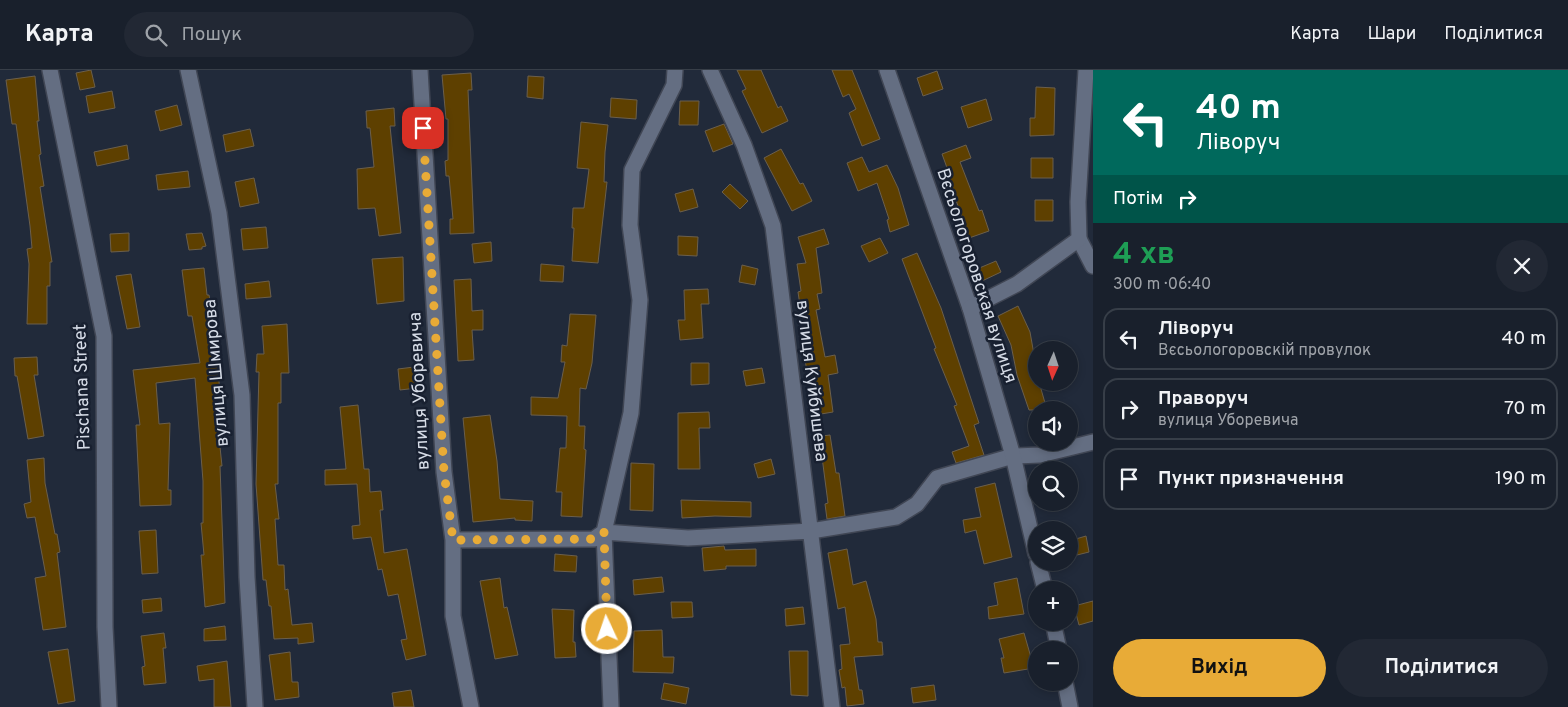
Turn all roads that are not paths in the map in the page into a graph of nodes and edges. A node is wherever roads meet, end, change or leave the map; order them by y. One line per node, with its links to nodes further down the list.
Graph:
1 (50, 70): 18 (street, Pischana Street)
2 (188, 70): 19 (street, вулиця Шмирова)
3 (420, 70): 16 (street, вулиця Уборевича)
4 (675, 70): 15 (street)
5 (710, 70): 14 (street, вулиця Куйбишева)
6 (887, 70): 10 (street, Вєсьологоровская вулиця)
7 (1086, 70): 8 (street)
8 (1079, 239): 9 (street); 10 (street)
9 (1093, 266)
10 (970, 308): 12 (street, Вєсьологоровская вулиця)
11 (1093, 442): 12 (street)
12 (1013, 456): 13 (street, Вєсьологоровская вулиця); 14 (street)
13 (1028, 521)
14 (811, 531): 15 (street); 22 (street, вулиця Куйбишева)
15 (604, 532): 16 (street); 21 (street)
16 (453, 540): 20 (street, вулиця Уборевича)
17 (1067, 691): 23 (street)
18 (109, 707)
19 (255, 707)
20 (471, 707)
21 (611, 707)
22 (832, 707)
23 (1070, 707)

